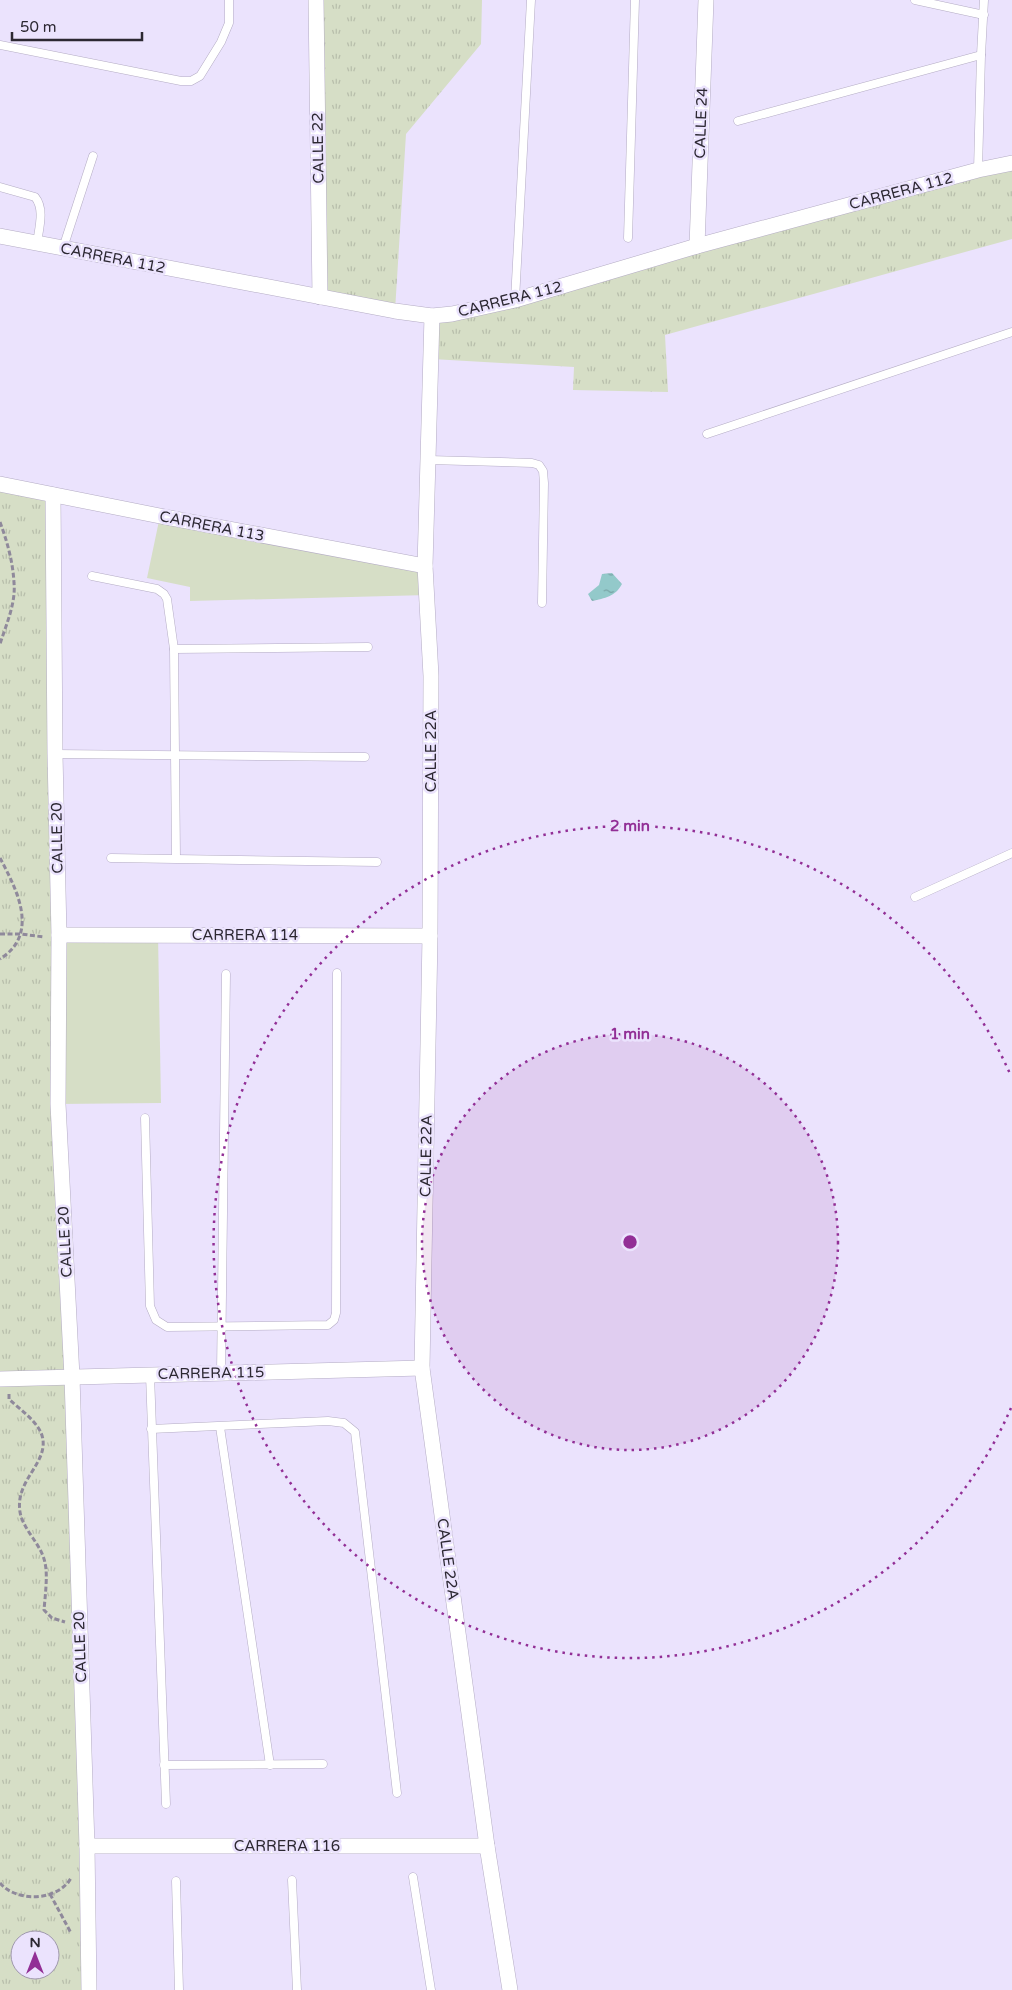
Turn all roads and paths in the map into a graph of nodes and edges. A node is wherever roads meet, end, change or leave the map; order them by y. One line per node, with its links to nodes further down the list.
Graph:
1 (229, 0): 9 (lane)
2 (316, 0): 21 (street, CALLE 22)
3 (531, 0): 22 (lane)
4 (635, 0): 17 (lane)
5 (706, 0): 19 (street, CALLE 24)
6 (915, 0): 8 (lane)
7 (984, 0): 8 (lane)
8 (984, 15): 10 (lane)
9 (0, 45)
10 (981, 55): 11 (lane); 14 (lane)
11 (738, 121)
12 (93, 156): 20 (lane)
13 (1012, 164): 14 (street, CARRERA 112)
14 (978, 170): 19 (street, CARRERA 112)
15 (0, 186): 18 (lane)
16 (0, 236): 18 (street, CARRERA 112)
17 (628, 238)
18 (37, 243): 20 (street, CARRERA 112)
19 (697, 246): 22 (street, CARRERA 112)
20 (63, 248): 21 (street, CARRERA 112)
21 (320, 297): 23 (street, CARRERA 112)
22 (515, 300): 23 (street, CARRERA 112)
23 (432, 316): 26 (street, CALLE 22A)
24 (1012, 332): 25 (lane)
25 (707, 434)
26 (429, 460): 30 (street, CALLE 22A); 32 (lane)
27 (0, 484): 28 (street, CARRERA 113)
28 (53, 495): 30 (street, CARRERA 113); 36 (street, CALLE 20)
29 (0, 522): 33 (path)
30 (425, 566): 48 (street, CALLE 22A)
31 (92, 576): 35 (lane)
32 (542, 603)
33 (0, 644)
34 (368, 647): 35 (lane)
35 (174, 649): 37 (lane)
36 (55, 754): 37 (lane); 47 (street, CALLE 20)
37 (174, 754): 38 (lane); 42 (lane)
38 (365, 756)
39 (1012, 853): 44 (lane)
40 (0, 858): 46 (path)
41 (111, 858): 42 (lane)
42 (176, 858): 43 (lane)
43 (377, 862)
44 (915, 897)
45 (0, 934): 46 (path)
46 (22, 934): 47 (path); 49 (path)
47 (59, 935): 48 (street, CARRERA 114); 57 (street, CALLE 20)
48 (430, 936): 54 (street, CALLE 22A)
49 (0, 959)
50 (337, 973): 53 (lane)
51 (226, 974): 53 (lane)
52 (145, 1118): 53 (lane)
53 (222, 1327): 55 (lane)
54 (422, 1368): 55 (street, CARRERA 115); 68 (street, CALLE 22A)
55 (221, 1373): 56 (street, CARRERA 115)
56 (150, 1375): 57 (street, CARRERA 115); 60 (lane)
57 (72, 1377): 58 (street, CARRERA 115); 61 (street, CALLE 20)
58 (4, 1379): 61 (path)
59 (220, 1427): 60 (lane); 64 (lane); 65 (lane)
60 (151, 1429): 63 (lane)
61 (79, 1628): 67 (street, CALLE 20)
62 (323, 1764): 64 (lane)
63 (164, 1765): 64 (lane); 66 (lane)
64 (270, 1765)
65 (397, 1793)
66 (166, 1804)
67 (87, 1846): 68 (street, CARRERA 116); 74 (street, CALLE 20)
68 (488, 1846): 78 (street, CALLE 22A)
69 (413, 1877): 77 (lane)
70 (292, 1880): 76 (lane)
71 (176, 1882): 75 (lane)
72 (0, 1883): 73 (path)
73 (73, 1938)
74 (89, 1990)
75 (179, 1990)
76 (297, 1990)
77 (431, 1990)
78 (510, 1990)

